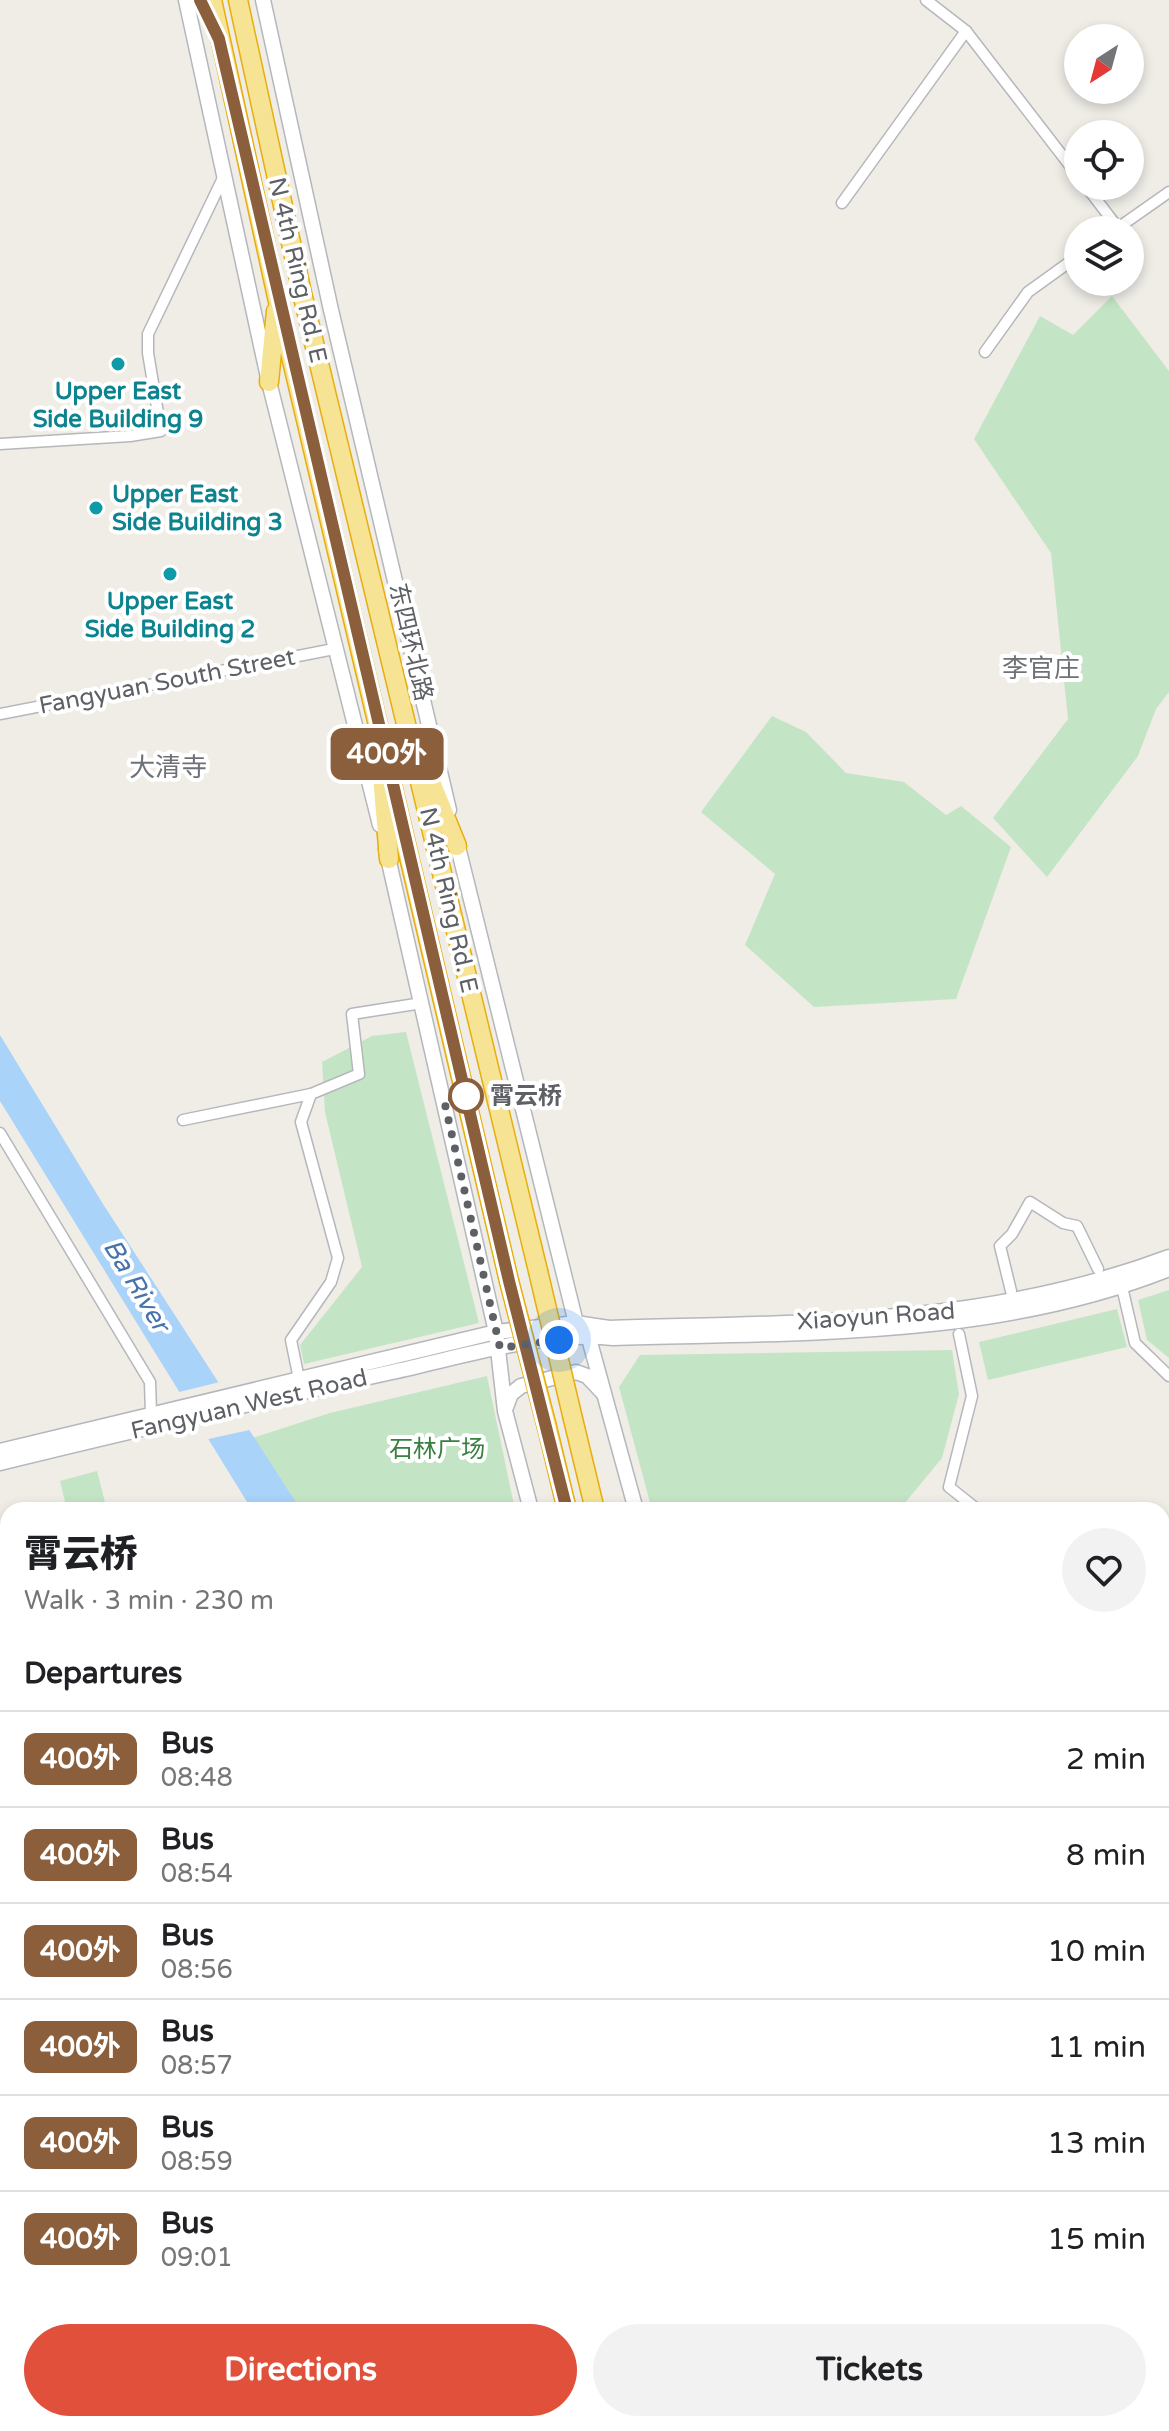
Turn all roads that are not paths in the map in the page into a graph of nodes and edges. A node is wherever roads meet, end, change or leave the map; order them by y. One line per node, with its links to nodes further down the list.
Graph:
1 (186, 0): 10 (street)
2 (200, 0): 8 (highway)
3 (212, 0): 8 (highway)
4 (263, 0): 23 (street, 东四环北路)
5 (926, 0): 7 (street)
6 (239, 3): 22 (highway, N 4th Ring Rd. E)
7 (966, 31): 9 (street); 12 (street)
8 (219, 39): 15 (highway, N 4th Ring Rd. E)
9 (1064, 158)
10 (224, 176): 17 (street); 18 (street)
11 (1169, 192): 13 (street)
12 (842, 203)
13 (1135, 216)
14 (1064, 266): 16 (street)
15 (277, 297): 17 (highway); 20 (highway, N 4th Ring Rd. E)
16 (985, 352)
17 (269, 382): 19 (street)
18 (0, 444)
19 (334, 649): 21 (street, Fangyuan South Street); 24 (street)
20 (377, 713): 24 (highway); 48 (highway, N 4th Ring Rd. E, bridge)
21 (0, 714)
22 (409, 729): 23 (highway); 49 (highway, N 4th Ring Rd. E, bridge)
23 (457, 846): 34 (street, 东四环北路)
24 (389, 859): 25 (street)
25 (422, 1003): 26 (street); 35 (street)
26 (311, 1094): 27 (street); 40 (street)
27 (183, 1120)
28 (0, 1133): 44 (street)
29 (1169, 1257): 34 (street, Xiaoyun Road)
30 (1098, 1269): 33 (street)
31 (1169, 1269): 32 (street, Xiaoyun Road)
32 (1122, 1287): 37 (street, Xiaoyun Road); 39 (street)
33 (1011, 1291)
34 (576, 1323): 35 (street, Xiaoyun Road); 37 (street)
35 (496, 1332): 38 (street); 40 (street, Fangyuan West Road)
36 (959, 1334): 51 (street)
37 (588, 1335): 38 (street, Xiaoyun Road); 41 (street)
38 (500, 1348): 42 (street, Fangyuan West Road); 43 (street)
39 (1169, 1376)
40 (299, 1379): 42 (street, Fangyuan West Road)
41 (606, 1396): 43 (street); 50 (street)
42 (248, 1398): 44 (street, Fangyuan West Road)
43 (505, 1411): 47 (street)
44 (159, 1415): 45 (street, Fangyuan West Road); 46 (street, Fangyuan West Road)
45 (0, 1451)
46 (0, 1463)
47 (529, 1502)
48 (565, 1502)
49 (593, 1502)
50 (634, 1502)
51 (968, 1502)

